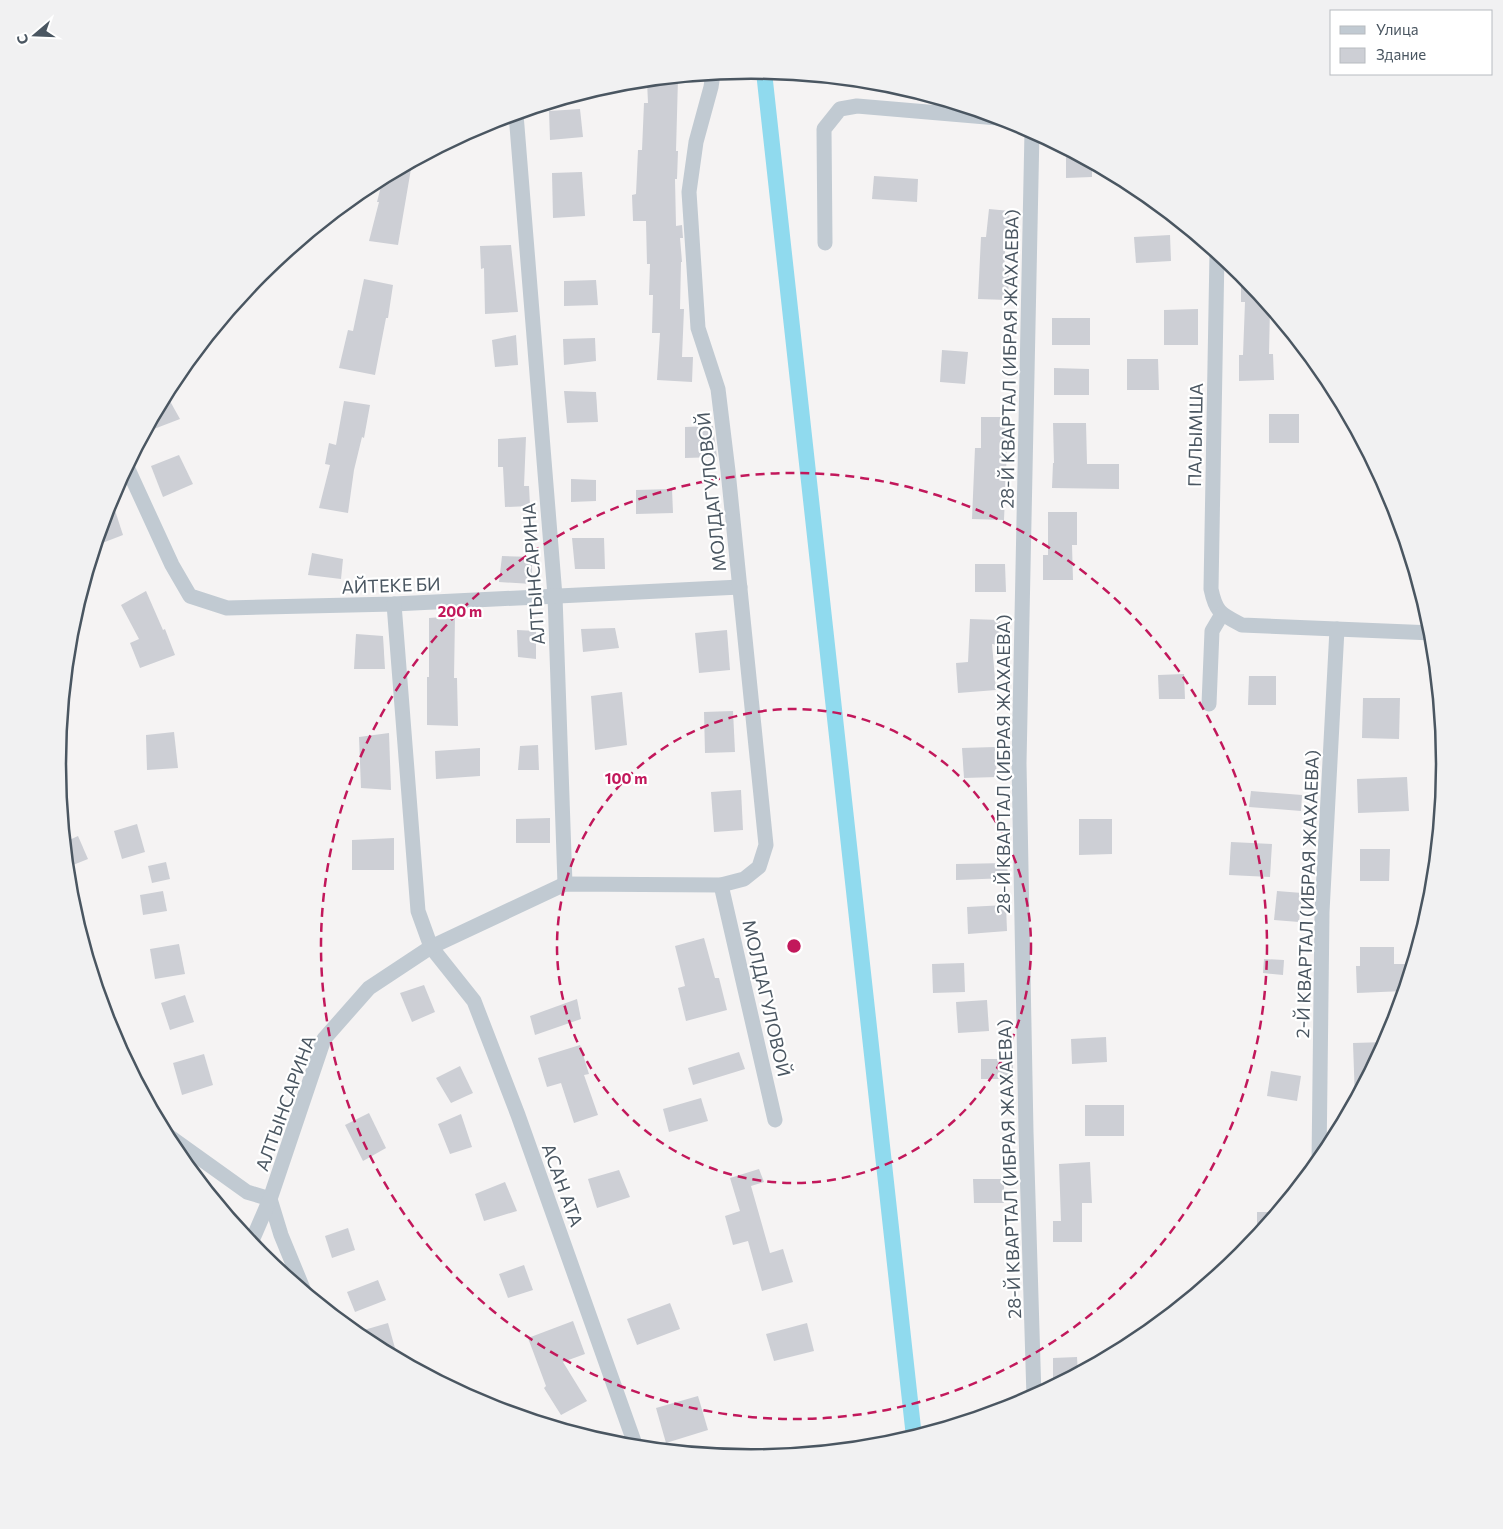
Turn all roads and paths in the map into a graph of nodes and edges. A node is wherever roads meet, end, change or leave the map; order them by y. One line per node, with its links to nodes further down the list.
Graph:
1 (712, 81): 8 (street, МОЛДАГУЛОВОЙ)
2 (971, 116): 5 (street)
3 (517, 121): 9 (street, АЛТЫНСАРИНА)
4 (1032, 139): 24 (street, 28-Й КВАРТАЛ (ИБРАЯ ЖАХАЕВА))
5 (824, 242)
6 (1217, 262): 11 (street, ПАЛЫМША)
7 (131, 475): 10 (street, АЙТЕКЕ БИ)
8 (740, 587): 9 (street, АЙТЕКЕ БИ); 16 (street, МОЛДАГУЛОВОЙ)
9 (555, 596): 10 (street, АЙТЕКЕ БИ); 15 (street, АЛТЫНСАРИНА)
10 (394, 604): 17 (street)
11 (1222, 614): 12 (street); 14 (street)
12 (1337, 629): 13 (street); 20 (street, 2-Й КВАРТАЛ (ИБРАЯ ЖАХАЕВА))
13 (1424, 633)
14 (1209, 704)
15 (565, 884): 16 (street, МОЛДАГУЛОВОЙ); 17 (street, АЛТЫНСАРИНА)
16 (721, 885): 18 (street, МОЛДАГУЛОВОЙ)
17 (431, 947): 21 (street, АЛТЫНСАРИНА); 25 (street, АСАН АТА)
18 (775, 1120)
19 (183, 1146): 21 (street)
20 (1319, 1148)
21 (270, 1199): 22 (street, АЛТЫНСАРИНА); 23 (street)
22 (254, 1235)
23 (299, 1279)
24 (1034, 1389)
25 (633, 1439)

